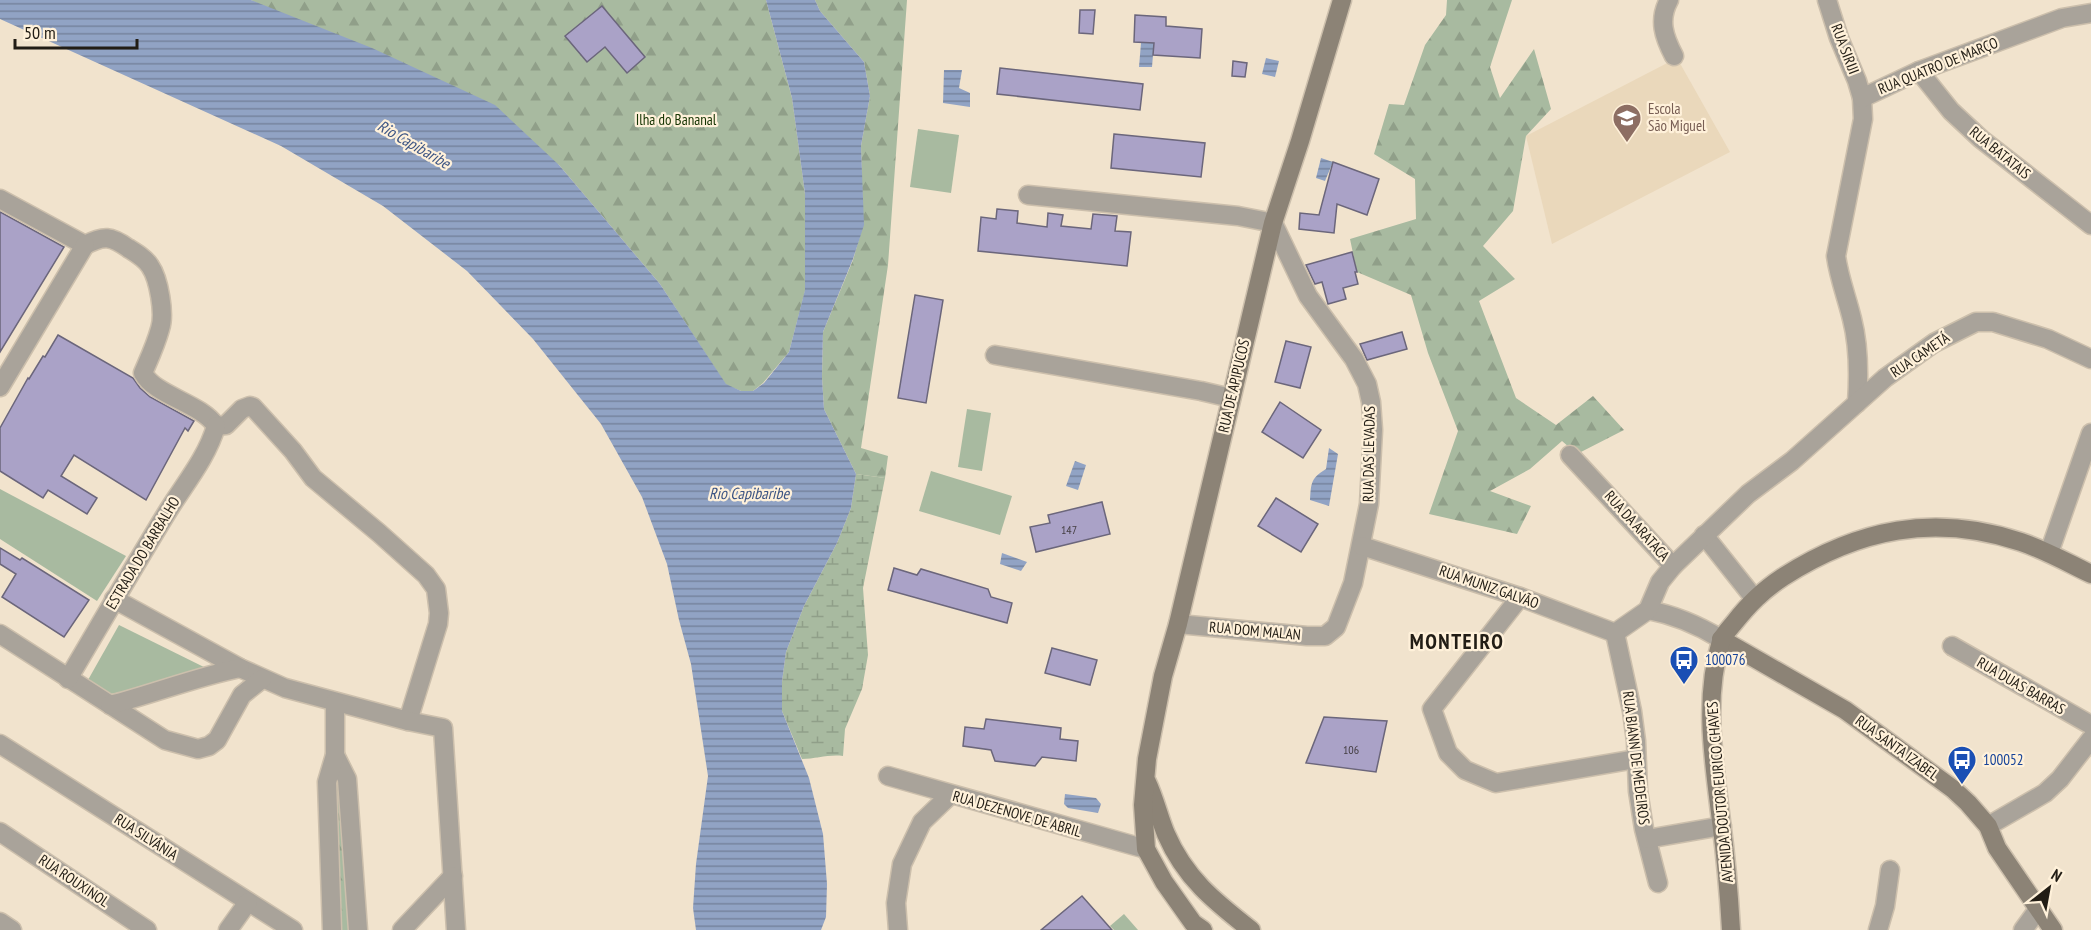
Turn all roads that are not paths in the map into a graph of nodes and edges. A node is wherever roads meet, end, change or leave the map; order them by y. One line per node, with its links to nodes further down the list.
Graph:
1 (1342, 0): 10 (main road, RUA DE APIPUCOS)
2 (1669, 0): 5 (street)
3 (1827, 0): 7 (street, RUA SIRIJI)
4 (2091, 13): 6 (street, RUA QUATRO DE MARÇO)
5 (1674, 56)
6 (1919, 71): 7 (street, RUA QUATRO DE MARÇO); 11 (street, RUA BATATAIS)
7 (1862, 98): 17 (street, RUA QUATRO DE MARÇO)
8 (1028, 195): 10 (street)
9 (0, 199): 12 (street)
10 (1273, 223): 16 (main road, RUA DE APIPUCOS); 22 (street, RUA DAS LEVADAS)
11 (2091, 225)
12 (85, 245): 15 (street); 18 (street)
13 (995, 355): 16 (street)
14 (2091, 359): 17 (street, RUA CAMETÁ)
15 (0, 387)
16 (1230, 399): 30 (main road, RUA DE APIPUCOS)
17 (1857, 403): 21 (street)
18 (216, 426): 28 (street, ESTRADA DO BARBALHO); 41 (street)
19 (2091, 433): 23 (street)
20 (1570, 455): 24 (street, RUA DA ARATACA)
21 (1704, 535): 24 (street, RUA DA ARATACA); 27 (street)
22 (1362, 546): 26 (street, RUA MUNIZ GALVÃO); 31 (street, RUA DAS LEVADAS)
23 (2049, 553): 25 (main road, AVENIDA DOUTOR EURICO CHAVES); 27 (main road, AVENIDA DOUTOR EURICO CHAVES)
24 (1672, 566): 29 (street)
25 (2091, 574)
26 (1520, 597): 32 (street, RUA MUNIZ GALVÃO); 46 (street)
27 (1754, 598): 34 (main road, AVENIDA DOUTOR EURICO CHAVES)
28 (114, 599): 36 (street); 37 (street, ESTRADA DO BARBALHO)
29 (1648, 610): 32 (street); 34 (street)
30 (1178, 624): 31 (street, RUA DOM MALAN); 48 (main road, RUA DE APIPUCOS)
31 (1332, 632)
32 (1615, 633): 46 (street, RUA BIANN DE MEDEIROS)
33 (0, 634): 37 (street)
34 (1721, 639): 50 (main road, AVENIDA DOUTOR EURICO CHAVES); 51 (main road, RUA SANTA IZABEL)
35 (1952, 646): 42 (street, RUA DUAS BARRAS)
36 (240, 668): 38 (street); 40 (street)
37 (68, 679): 40 (street)
38 (262, 679): 39 (street); 40 (street)
39 (335, 702): 41 (street); 45 (street)
40 (110, 705)
41 (408, 721): 56 (street)
42 (2091, 725)
43 (2091, 739): 51 (street)
44 (0, 744): 58 (street, RUA SILVÂNIA)
45 (335, 755): 66 (street); 67 (street)
46 (1636, 759): 53 (street, RUA BIANN DE MEDEIROS)
47 (888, 776): 49 (street, RUA DEZENOVE DE ABRIL)
48 (1145, 777): 54 (main road, RUA DE APIPUCOS); 72 (main road)
49 (950, 795): 54 (street, RUA DEZENOVE DE ABRIL); 70 (street)
50 (1722, 826): 53 (street); 73 (main road, AVENIDA DOUTOR EURICO CHAVES)
51 (1988, 826): 59 (main road, RUA SANTA IZABEL)
52 (0, 832): 63 (street, RUA ROUXINOL)
53 (1647, 839): 57 (street, RUA BIANN DE MEDEIROS)
54 (1146, 849): 61 (main road)
55 (1890, 870): 74 (street)
56 (453, 876): 68 (street); 69 (street)
57 (1658, 884)
58 (248, 902): 64 (street); 65 (street, RUA SILVÂNIA)
59 (2039, 908): 75 (street); 76 (main road, RUA SANTA IZABEL)
60 (0, 922): 62 (street)
61 (1196, 928): 71 (main road)
62 (12, 930)
63 (147, 930)
64 (228, 930)
65 (293, 930)
66 (332, 930)
67 (358, 930)
68 (402, 930)
69 (456, 930)
70 (898, 930)
71 (1218, 930)
72 (1251, 930)
73 (1731, 930)
74 (1878, 930)
75 (2023, 930)
76 (2053, 930)

